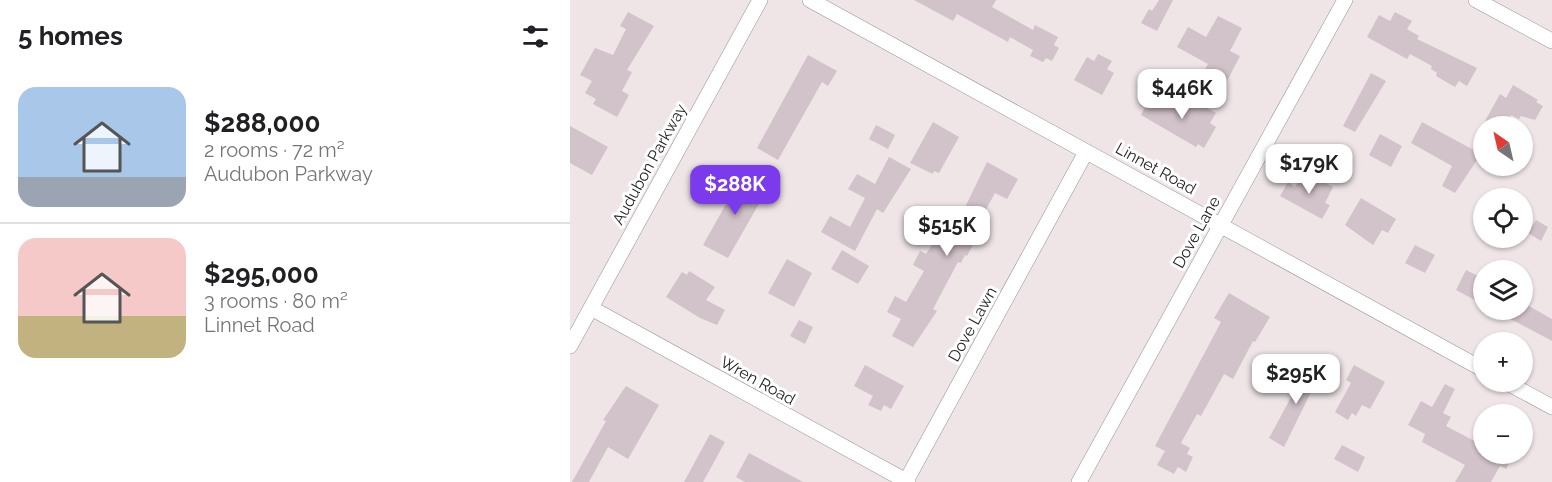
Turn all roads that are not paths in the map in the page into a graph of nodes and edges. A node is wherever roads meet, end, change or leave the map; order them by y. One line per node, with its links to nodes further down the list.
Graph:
1 (760, 0): 8 (street, Audubon Parkway)
2 (810, 0): 6 (street, Linnet Road)
3 (1345, 0): 7 (street, Dove Lane)
4 (1476, 0): 5 (street)
5 (1552, 41)
6 (1086, 152): 7 (street, Linnet Road); 13 (street, Dove Lawn)
7 (1219, 224): 10 (street, Linnet Road); 14 (street, Dove Lane)
8 (591, 308): 9 (street, Audubon Parkway); 13 (street, Wren Road)
9 (570, 346)
10 (1473, 364)
11 (1524, 392): 12 (street)
12 (1552, 407)
13 (907, 481)
14 (1079, 482)

